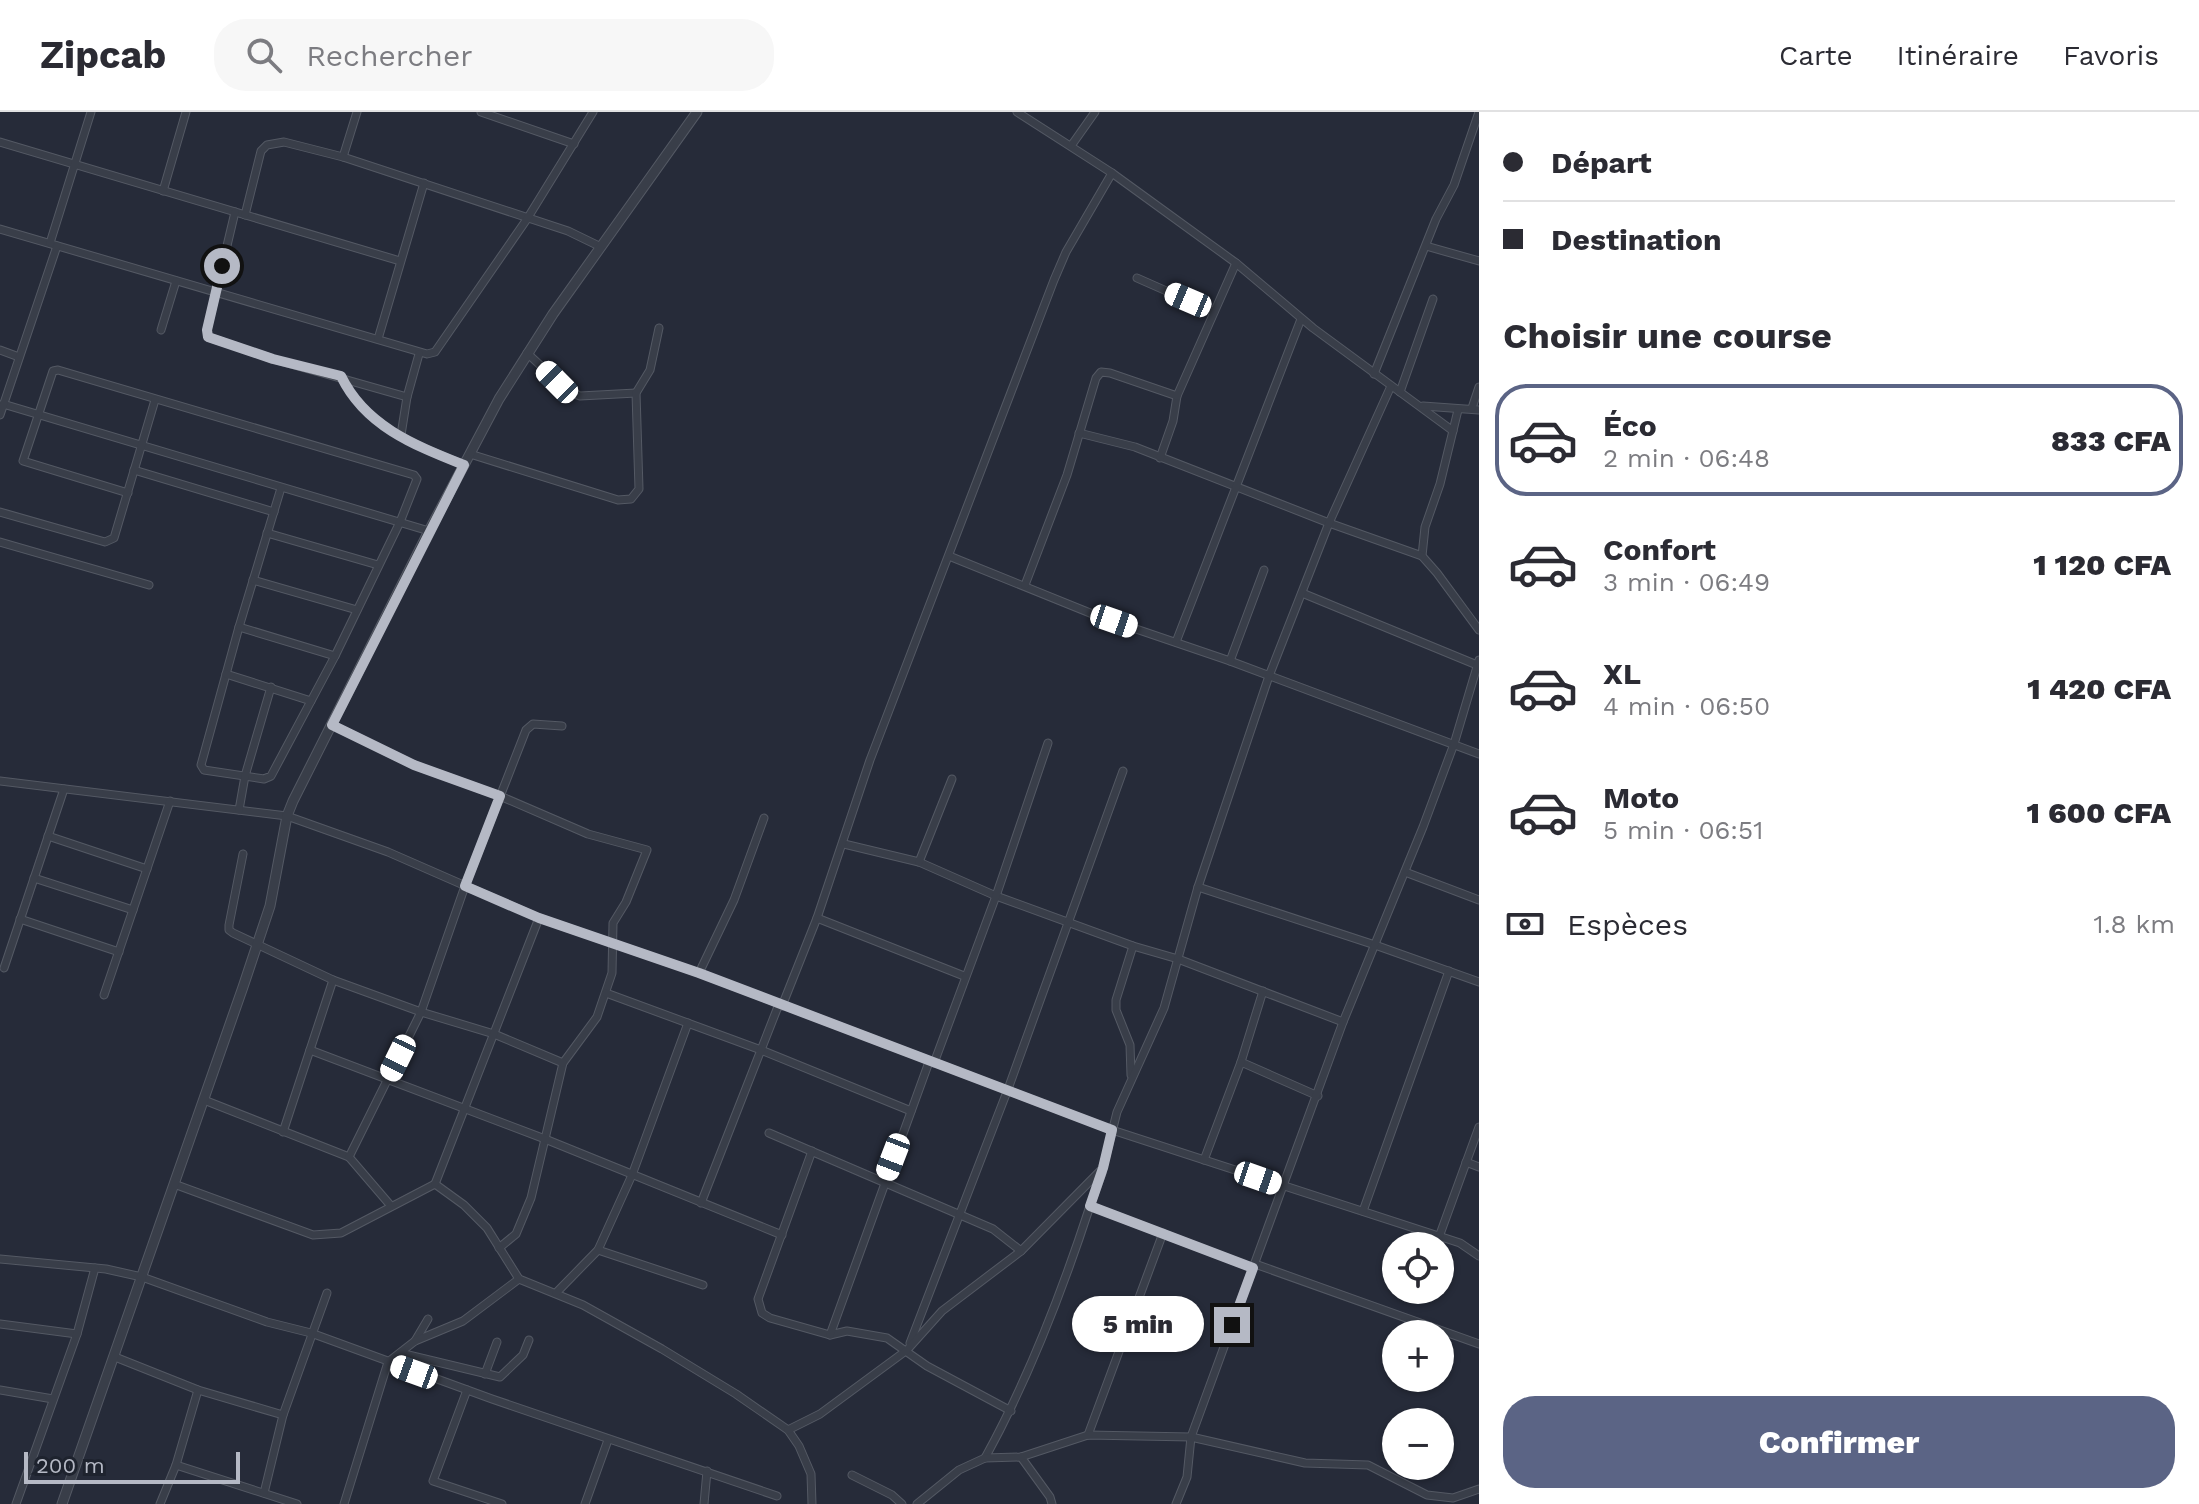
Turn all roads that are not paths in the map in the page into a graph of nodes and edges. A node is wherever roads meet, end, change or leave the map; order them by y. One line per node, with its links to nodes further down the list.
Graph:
1 (91, 112): 14 (street)
2 (186, 112): 17 (street)
3 (357, 112): 13 (street)
4 (481, 112): 11 (street)
5 (593, 112): 11 (street)
6 (697, 112): 24 (street)
7 (1017, 112): 12 (street)
8 (1095, 112): 12 (street)
9 (1479, 112): 23 (street)
10 (0, 142): 14 (street)
11 (574, 144): 20 (street)
12 (1071, 146): 15 (street)
13 (343, 157): 16 (street); 19 (street)
14 (74, 166): 17 (street); 22 (street)
15 (1112, 173): 27 (street); 74 (street)
16 (424, 183): 20 (street); 25 (street)
17 (163, 191): 18 (street)
18 (235, 212): 19 (street); 30 (street)
19 (245, 215): 25 (street)
20 (527, 219): 24 (street); 39 (street)
21 (0, 229): 22 (street)
22 (53, 245): 29 (street); 40 (street)
23 (1426, 246): 26 (street); 41 (street)
24 (601, 247): 38 (street)
25 (400, 261): 36 (street)
26 (1479, 261)
27 (1236, 263): 32 (street); 33 (street)
28 (1137, 278): 32 (street)
29 (176, 281): 30 (street); 35 (street)
30 (216, 293): 36 (street); 42 (street)
31 (1433, 299): 45 (street)
32 (1214, 312): 47 (street)
33 (1301, 319): 41 (street); 64 (street)
34 (659, 328): 46 (street)
35 (161, 330)
36 (378, 339): 39 (street)
37 (0, 350): 40 (street)
38 (527, 353): 46 (street); 60 (street)
39 (419, 354): 48 (street)
40 (19, 357): 50 (street)
41 (1374, 374): 43 (street)
42 (341, 376): 48 (street); 58 (street)
43 (1391, 386): 45 (street); 70 (street)
44 (1479, 387): 52 (street)
45 (1400, 392): 51 (street)
46 (636, 393): 60 (street)
47 (1177, 396): 57 (street); 61 (street)
48 (407, 397): 58 (street)
49 (155, 400): 55 (street); 59 (street); 69 (street)
50 (3, 404): 54 (street); 55 (street)
51 (1420, 406): 53 (street); 56 (street)
52 (1476, 409): 53 (street)
53 (1458, 410): 56 (street)
54 (0, 415)
55 (37, 415): 59 (street); 66 (street)
56 (1453, 431): 75 (street)
57 (1079, 433): 61 (street); 80 (street)
58 (401, 435): 62 (street)
59 (141, 446): 63 (street); 65 (street)
60 (470, 454): 62 (street)
61 (1160, 458): 64 (street)
62 (464, 465): 71 (street)
63 (134, 470): 66 (street); 68 (street)
64 (1236, 487): 70 (street); 85 (street)
65 (281, 488): 68 (street); 69 (street)
66 (128, 493): 67 (street)
67 (0, 512)
68 (274, 512): 72 (street)
69 (400, 522): 71 (street); 76 (street)
70 (1329, 523): 75 (street); 81 (street)
71 (429, 531): 93 (street)
72 (267, 533): 76 (street); 78 (street)
73 (0, 542): 79 (street)
74 (949, 556): 80 (street); 109 (street)
75 (1422, 556): 84 (street)
76 (378, 565): 82 (street)
77 (1264, 570): 87 (street)
78 (253, 580): 82 (street); 83 (street)
79 (149, 585)
80 (1025, 585): 85 (street)
81 (1302, 593): 88 (street); 90 (street)
82 (357, 610): 86 (street)
83 (239, 627): 86 (street); 89 (street)
84 (1479, 630)
85 (1176, 642): 87 (street)
86 (335, 656): 92 (street)
87 (1230, 661): 90 (street)
88 (1478, 662): 96 (street)
89 (226, 674): 91 (street); 99 (street)
90 (1269, 676): 96 (street); 116 (street)
91 (271, 687): 92 (street); 99 (street)
92 (311, 701): 99 (street)
93 (332, 725): 103 (street); 106 (street)
94 (562, 726): 103 (street)
95 (1048, 743): 117 (street)
96 (1454, 744): 97 (street); 113 (street)
97 (1479, 754)
98 (1123, 771): 123 (street)
99 (245, 776): 105 (street)
100 (952, 779): 111 (street)
101 (0, 781): 102 (street)
102 (64, 789): 104 (street); 108 (street)
103 (500, 796): 115 (street); 124 (street)
104 (170, 801): 105 (street); 112 (street)
105 (239, 810): 106 (street)
106 (287, 816): 115 (street); 125 (street)
107 (764, 818): 132 (street)
108 (48, 836): 112 (street); 114 (street)
109 (844, 844): 111 (street); 121 (street)
110 (243, 854): 125 (street)
111 (919, 862): 117 (street)
112 (147, 869): 119 (street)
113 (1405, 872): 118 (street); 126 (street)
114 (34, 878): 119 (street); 122 (street)
115 (465, 886): 120 (street); 140 (street)
116 (1198, 887): 126 (street); 129 (street)
117 (996, 896): 123 (street); 133 (street)
118 (1479, 900)
119 (133, 910): 128 (street)
120 (539, 918): 124 (street); 143 (street)
121 (817, 918): 133 (street); 139 (street)
122 (20, 919): 128 (street); 130 (street)
123 (1068, 923): 127 (street); 151 (street)
124 (613, 942): 132 (street); 137 (street)
125 (257, 943): 134 (street); 153 (street)
126 (1375, 945): 131 (street); 141 (street)
127 (1133, 946): 129 (street); 149 (street)
128 (119, 952): 138 (street)
129 (1178, 959): 136 (street); 149 (street)
130 (4, 968)
131 (1449, 971): 135 (street); 175 (street)
132 (699, 973): 139 (street)
133 (964, 976): 146 (street)
134 (333, 980): 140 (street); 144 (street)
135 (1479, 982)
136 (1263, 991): 141 (street); 147 (street)
137 (606, 993): 142 (street); 148 (street)
138 (104, 995)
139 (781, 1005): 145 (street); 146 (street)
140 (421, 1012): 143 (street); 150 (street)
141 (1343, 1022): 152 (street)
142 (688, 1023): 145 (street); 167 (street)
143 (494, 1034): 148 (street); 154 (street)
144 (310, 1050): 150 (street); 158 (street)
145 (761, 1050): 155 (street); 172 (street)
146 (932, 1062): 151 (street); 155 (street)
147 (1241, 1062): 152 (street); 163 (street)
148 (563, 1063): 160 (street)
149 (1131, 1077): 157 (street)
150 (387, 1080): 154 (street); 162 (street)
151 (1008, 1089): 157 (street); 176 (street)
152 (1318, 1096): 171 (street)
153 (204, 1100): 158 (street); 169 (street)
154 (464, 1109): 160 (street); 170 (street)
155 (911, 1111): 168 (street)
156 (1479, 1127): 164 (street)
157 (1112, 1130): 163 (street); 166 (street)
158 (283, 1132): 162 (street)
159 (769, 1133): 161 (street)
160 (545, 1139): 167 (street); 182 (street)
161 (812, 1151): 168 (street); 180 (street)
162 (349, 1157): 173 (street)
163 (1204, 1160): 171 (street)
164 (1466, 1162): 165 (street); 178 (street)
165 (1479, 1167)
166 (1103, 1168): 174 (street); 184 (street)
167 (632, 1175): 172 (street); 183 (street)
168 (884, 1181): 176 (street); 198 (street)
169 (174, 1184): 173 (street); 189 (street)
170 (435, 1184): 173 (street); 182 (street)
171 (1284, 1187): 175 (street); 187 (street)
172 (701, 1203): 180 (street)
173 (391, 1206)
174 (1090, 1206): 179 (street); 212 (street)
175 (1363, 1211): 177 (street)
176 (958, 1213): 184 (street); 203 (street)
177 (1424, 1232)
178 (1441, 1232)
179 (1163, 1233): 187 (street); 215 (street)
180 (782, 1235): 198 (street)
181 (1454, 1241): 185 (street)
182 (499, 1248): 190 (street)
183 (598, 1250): 191 (street); 193 (street)
184 (1021, 1251): 203 (street)
185 (1479, 1256)
186 (0, 1259): 188 (street)
187 (1254, 1266): 202 (street); 216 (street)
188 (95, 1268): 189 (street); 197 (street)
189 (142, 1277): 196 (street); 205 (street)
190 (519, 1279): 193 (street); 200 (street)
191 (703, 1285)
192 (327, 1293): 196 (street)
193 (556, 1293): 214 (street)
194 (428, 1319): 200 (street)
195 (0, 1324): 197 (street)
196 (311, 1333): 206 (street); 213 (street)
197 (77, 1334): 211 (street)
198 (830, 1335): 203 (street)
199 (529, 1340): 207 (street)
200 (415, 1341): 204 (street)
201 (497, 1342): 207 (street)
202 (1479, 1344)
203 (907, 1350): 212 (street); 214 (street)
204 (400, 1353): 206 (street); 207 (street)
205 (115, 1357): 209 (street); 227 (street)
206 (388, 1362): 210 (street); 230 (street)
207 (485, 1374)
208 (0, 1390): 211 (street)
209 (198, 1390): 213 (street); 220 (street)
210 (467, 1390): 217 (street); 231 (street)
211 (53, 1399): 226 (street)
212 (1011, 1411): 219 (street)
213 (283, 1415): 224 (street)
214 (788, 1430): 234 (street)
215 (1088, 1435): 216 (street); 218 (street)
216 (1191, 1437): 223 (street); 238 (street)
217 (608, 1440): 221 (street); 232 (street)
218 (1021, 1457): 219 (street); 237 (street)
219 (985, 1458): 236 (street)
220 (176, 1465): 224 (street); 228 (street)
221 (707, 1471): 225 (street); 233 (street)
222 (852, 1475): 235 (street)
223 (1479, 1489)
224 (264, 1493): 229 (street)
225 (777, 1496)
226 (16, 1504)
227 (62, 1504)
228 (160, 1504)
229 (297, 1504)
230 (344, 1504)
231 (502, 1504)
232 (585, 1504)
233 (704, 1504)
234 (812, 1504)
235 (902, 1504)
236 (917, 1504)
237 (1052, 1504)
238 (1176, 1504)

